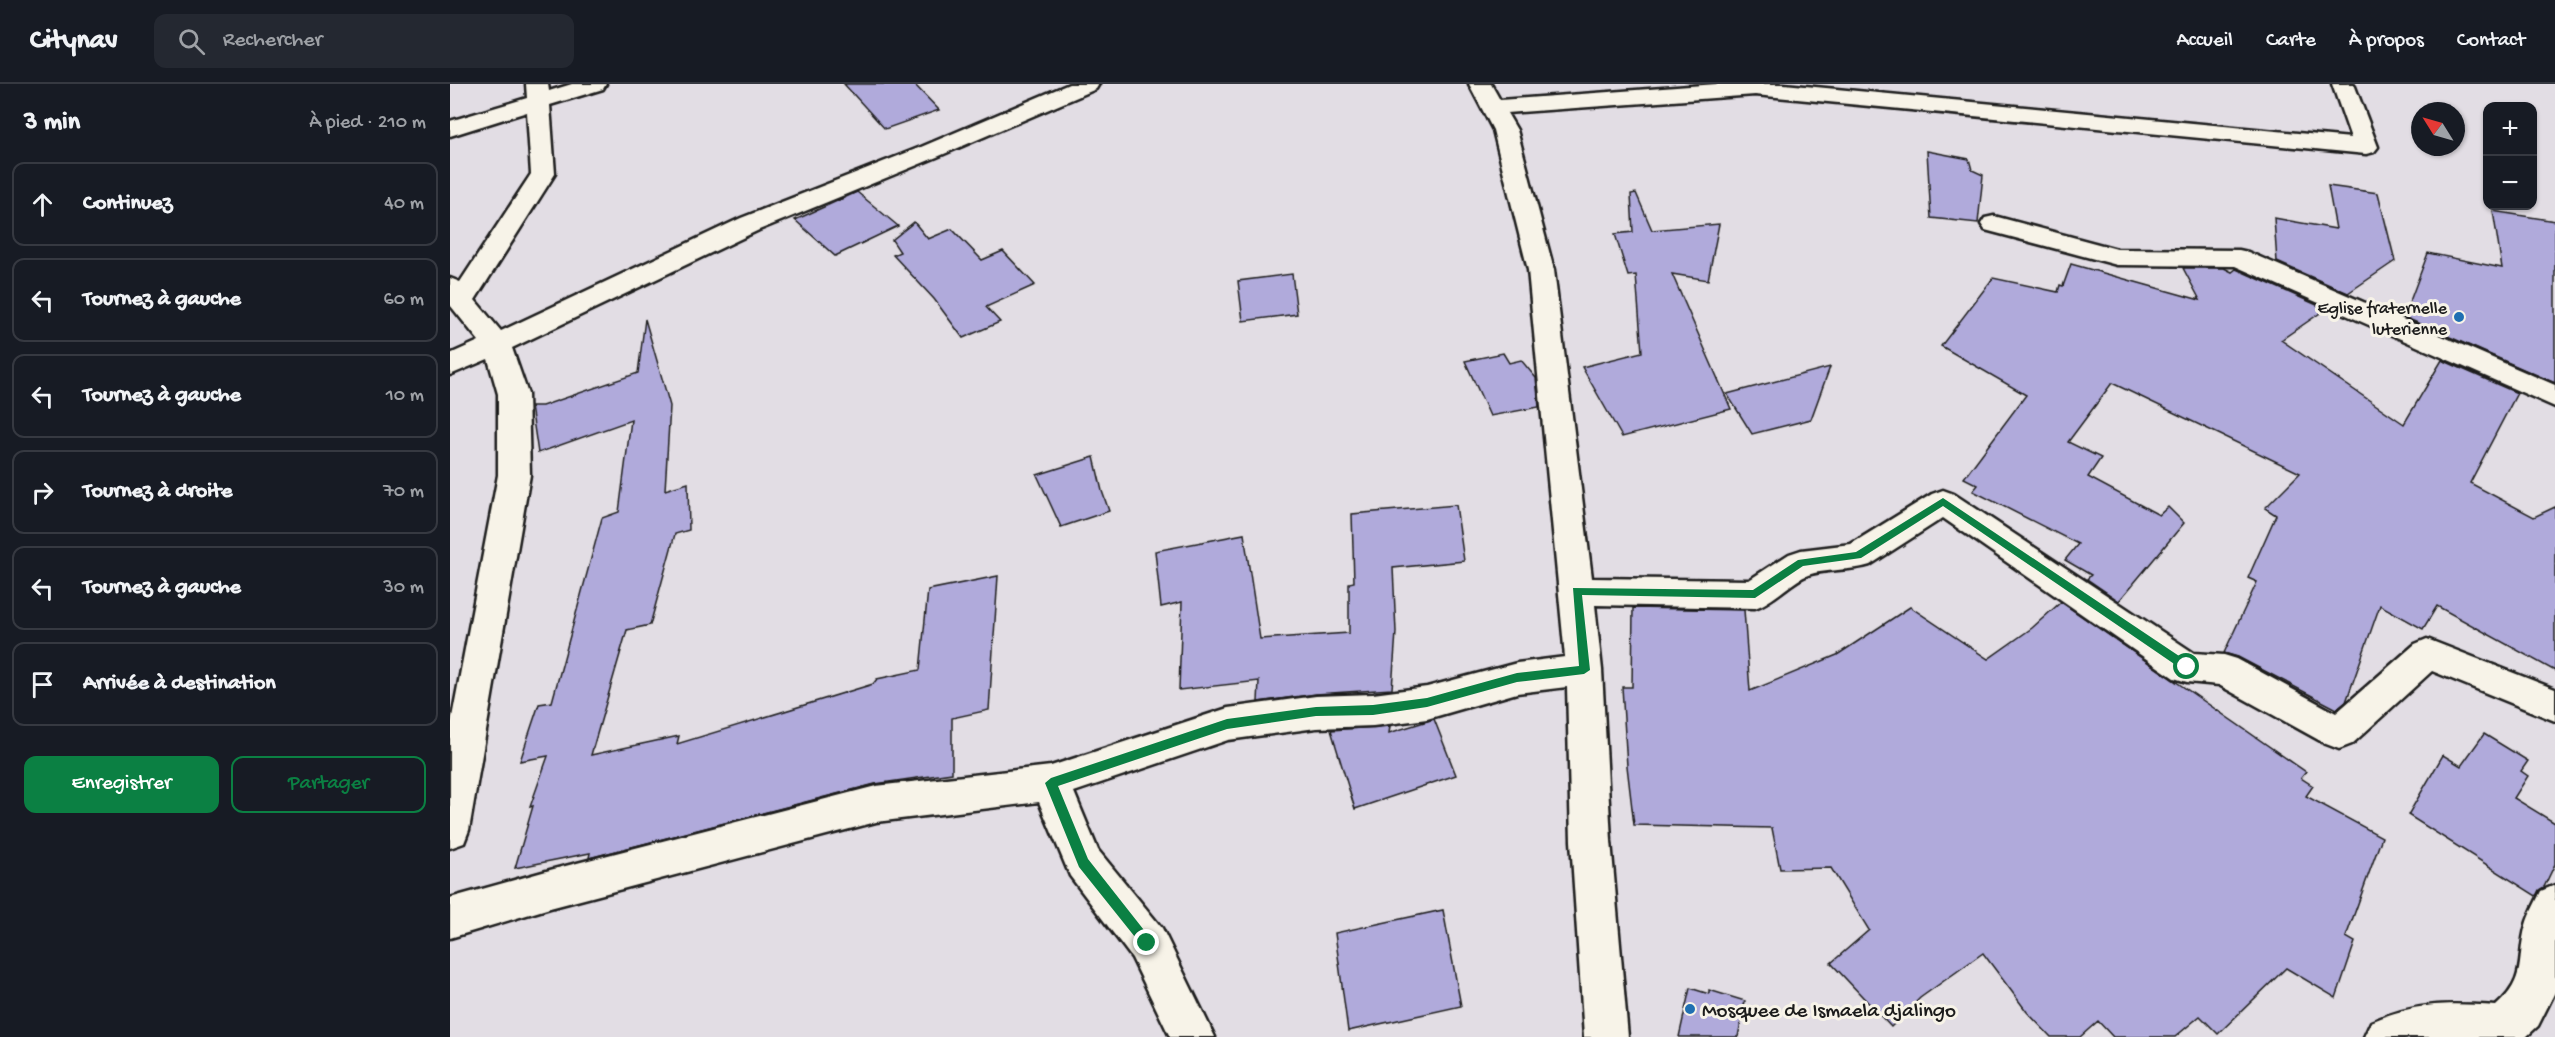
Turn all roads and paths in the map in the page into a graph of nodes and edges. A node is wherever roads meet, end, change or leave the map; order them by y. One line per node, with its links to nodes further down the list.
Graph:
1 (595, 84): 4 (street)
2 (2343, 84): 5 (street)
3 (1079, 85): 9 (street)
4 (537, 93): 6 (street); 8 (street)
5 (1486, 96): 12 (street)
6 (450, 129)
7 (1994, 224): 11 (street)
8 (455, 294): 9 (street)
9 (497, 344): 10 (street); 16 (street)
10 (450, 365)
11 (2555, 396)
12 (1577, 591): 13 (street); 14 (street)
13 (1584, 670): 15 (street); 20 (street)
14 (2555, 705)
15 (1051, 783): 18 (street); 19 (street)
16 (450, 830)
17 (2555, 905): 21 (street)
18 (450, 918)
19 (1193, 1037)
20 (1606, 1037)
21 (2386, 1037)

